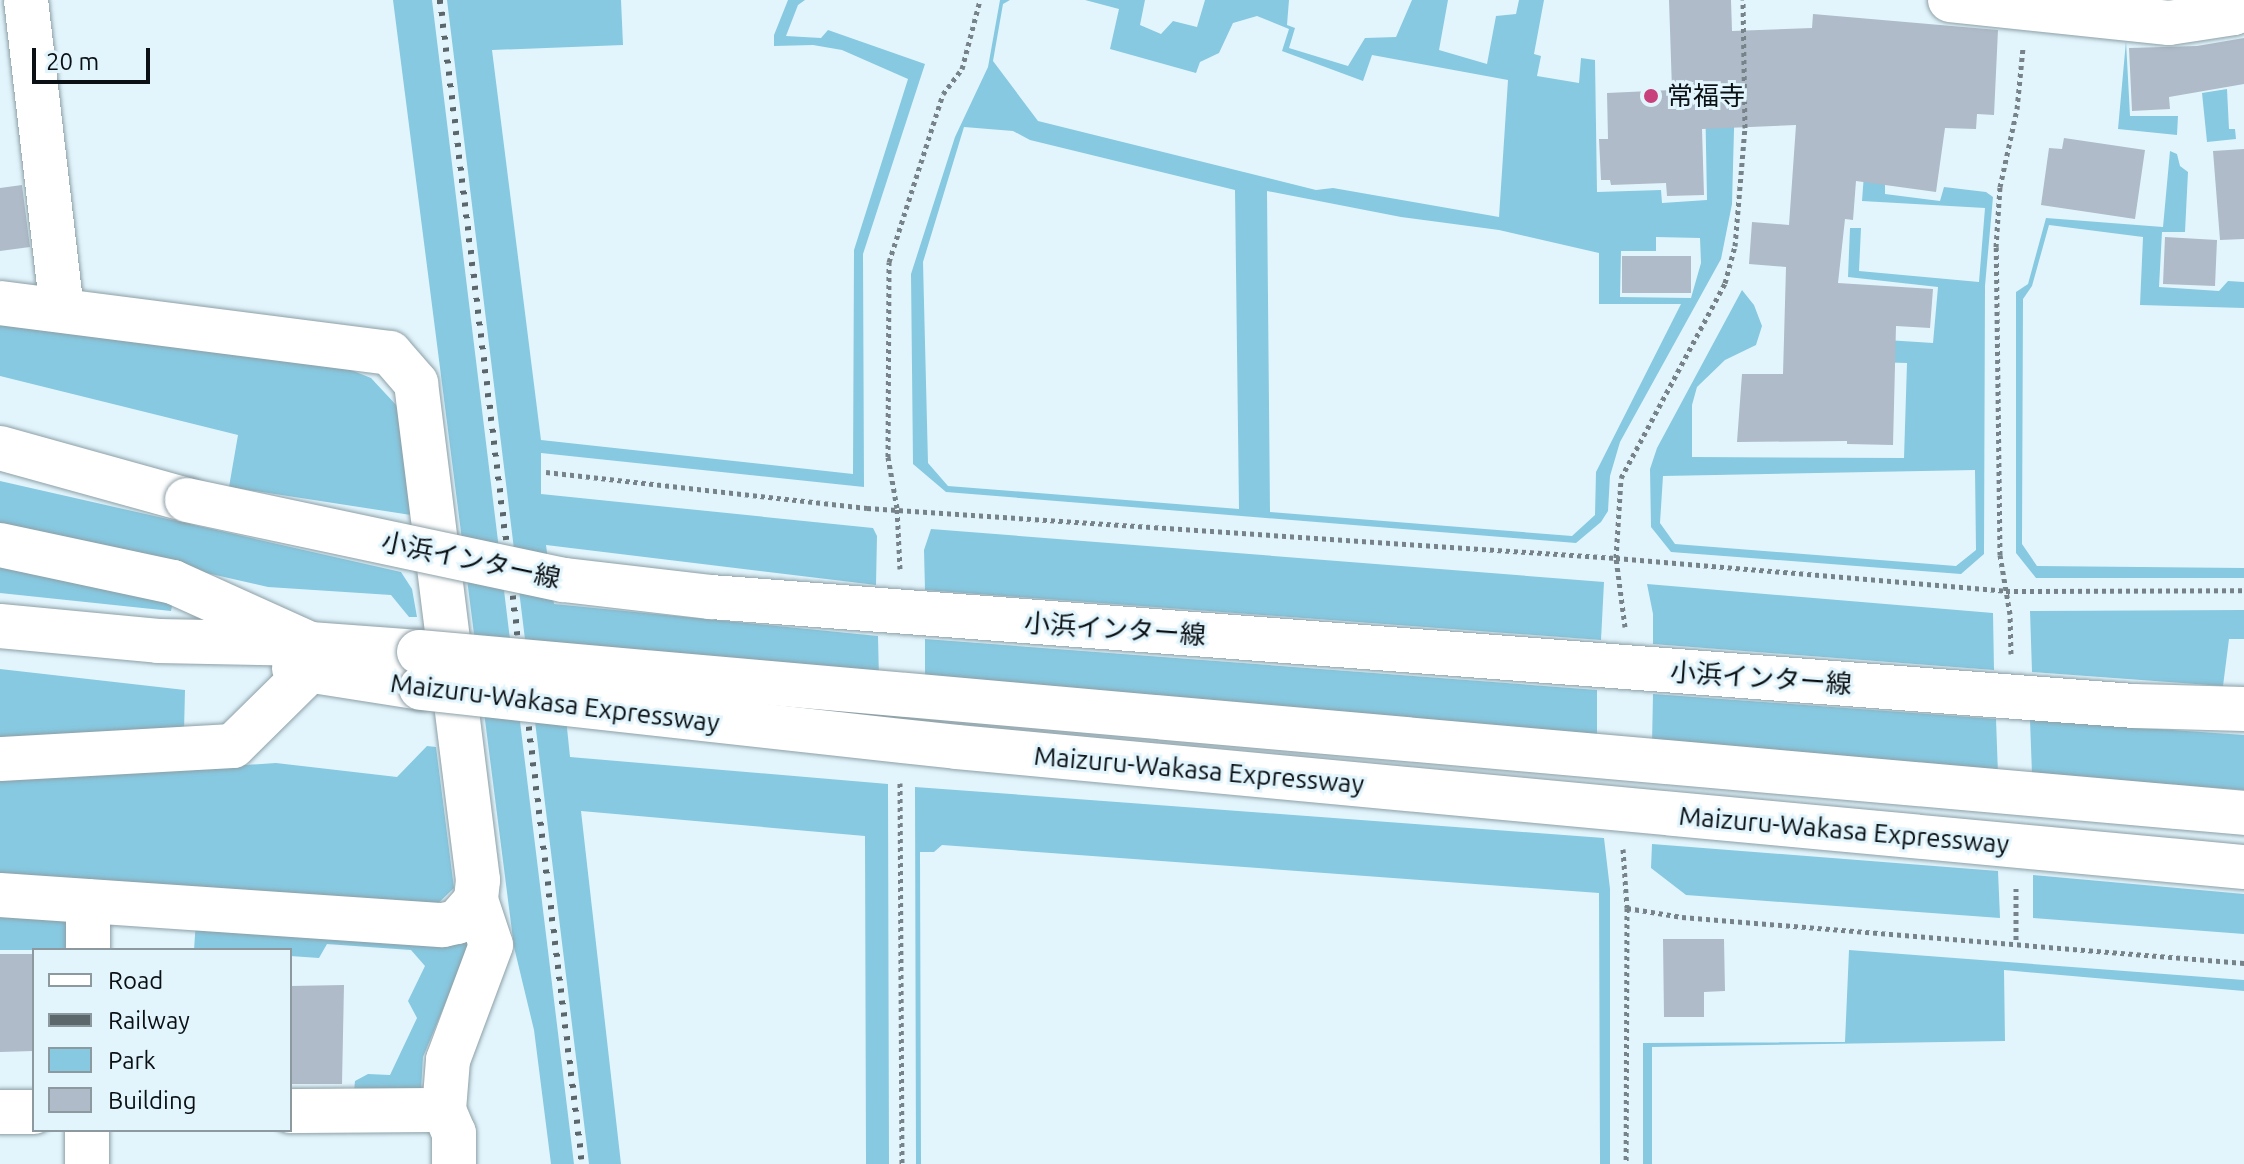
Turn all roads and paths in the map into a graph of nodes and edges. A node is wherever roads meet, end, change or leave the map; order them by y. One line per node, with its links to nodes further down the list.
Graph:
1 (26, 0): 8 (main road)
2 (980, 0): 11 (path)
3 (1743, 0): 13 (path)
4 (1950, 0): 6 (main road)
5 (2244, 7): 6 (main road)
6 (2028, 9): 16 (path)
7 (0, 303): 8 (main road)
8 (62, 310): 30 (main road)
9 (0, 448): 22 (main road, 小浜インター線, bridge)
10 (546, 472): 11 (path)
11 (897, 508): 13 (path); 14 (path)
12 (0, 545): 19 (main road)
13 (1616, 558): 16 (path); 18 (path)
14 (900, 578)
15 (2244, 590): 16 (path)
16 (2006, 591): 20 (path)
17 (0, 626): 19 (main road, Maizuru-Wakasa Expressway)
18 (1625, 634)
19 (309, 657): 21 (main road, Maizuru-Wakasa Expressway); 23 (main road)
20 (2012, 657)
21 (420, 670): 25 (main road, Maizuru-Wakasa Expressway, bridge); 27 (main road, Maizuru-Wakasa Expressway, bridge)
22 (2244, 709)
23 (0, 759)
24 (900, 775): 43 (path)
25 (2244, 813)
26 (1623, 833): 32 (path)
27 (2244, 867)
28 (2016, 878): 33 (path)
29 (0, 895): 31 (main road)
30 (476, 900): 31 (main road); 36 (main road)
31 (88, 901): 34 (main road)
32 (1627, 908): 33 (path); 44 (path)
33 (2016, 943): 35 (path)
34 (88, 948)
35 (2244, 963)
36 (444, 1110): 37 (main road); 42 (main road)
37 (292, 1111)
38 (0, 1112): 39 (main road)
39 (32, 1112)
40 (87, 1132): 41 (main road)
41 (87, 1164)
42 (454, 1164)
43 (902, 1164)
44 (1626, 1164)

